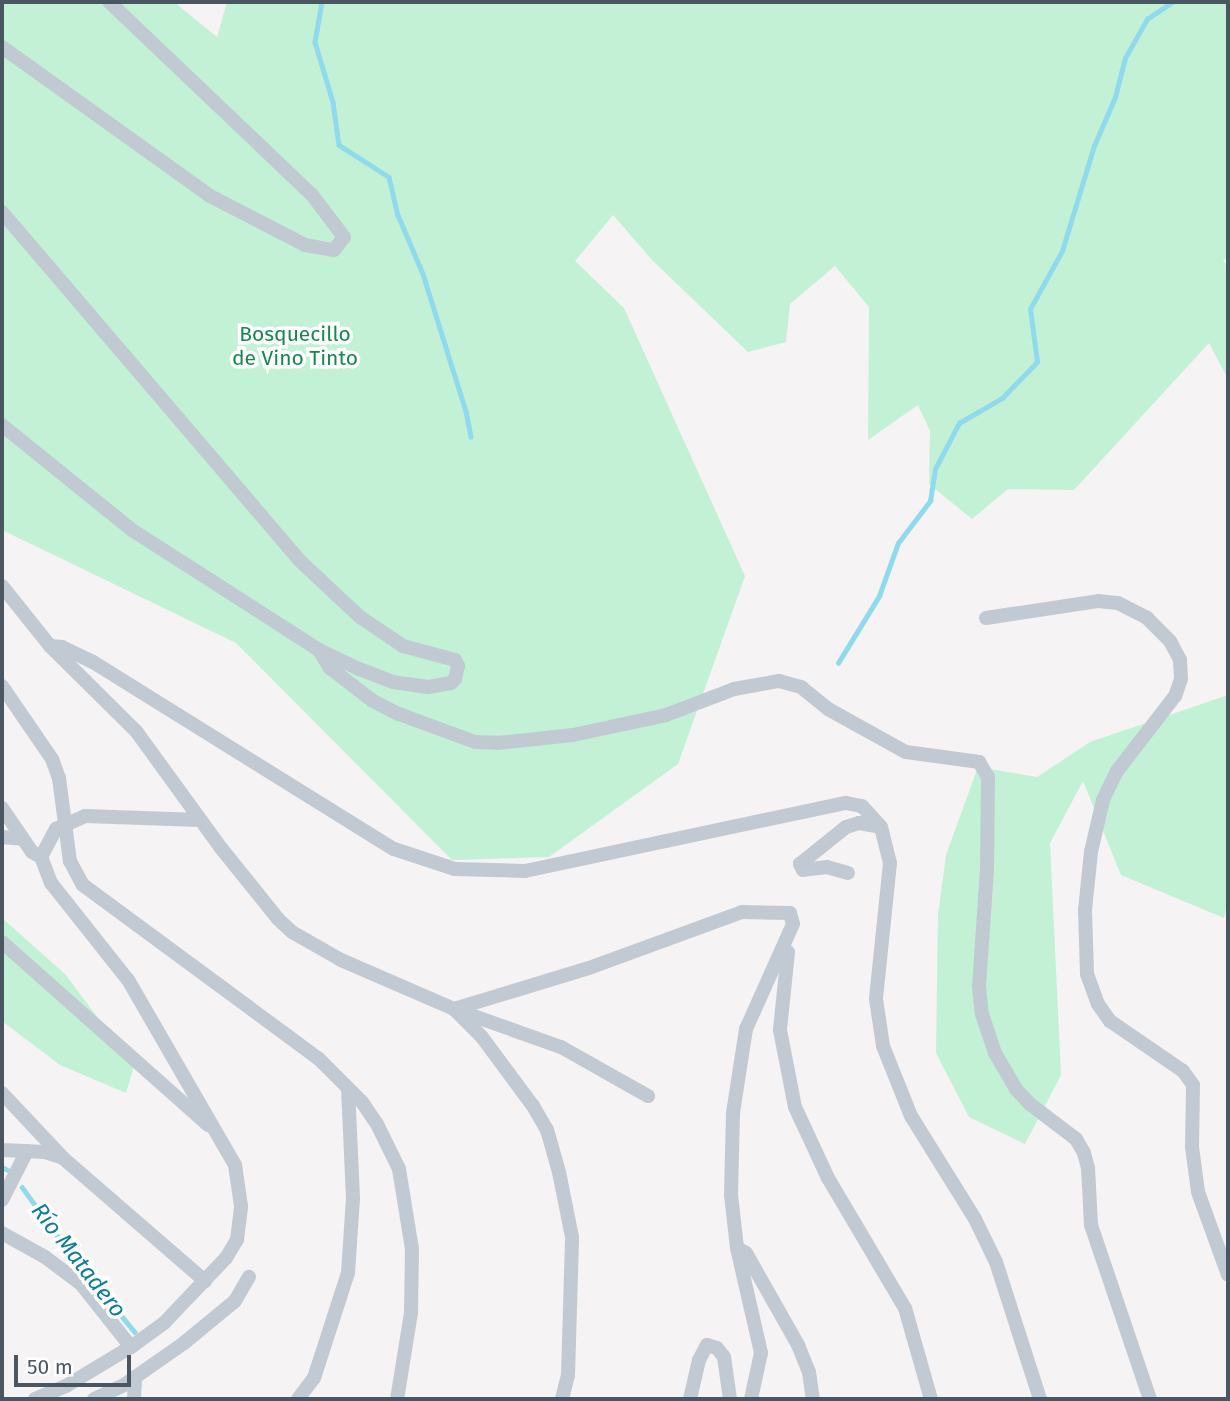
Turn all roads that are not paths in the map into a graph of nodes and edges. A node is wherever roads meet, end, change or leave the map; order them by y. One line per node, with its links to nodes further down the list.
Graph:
1 (109, 2): 2 (street)
2 (2, 47)
3 (2, 212): 8 (street)
4 (2, 425): 8 (street)
5 (2, 586): 7 (street)
6 (986, 618): 31 (street)
7 (50, 646): 11 (street); 13 (street)
8 (319, 650): 48 (street)
9 (2, 686): 12 (street)
10 (2, 808): 15 (street)
11 (200, 820): 12 (street); 20 (street)
12 (63, 823): 16 (street); 21 (street)
13 (881, 827): 17 (street); 47 (street)
14 (2, 837): 15 (street)
15 (23, 839): 16 (street)
16 (41, 857): 24 (street)
17 (848, 873)
18 (792, 932): 20 (street); 30 (street); 46 (street)
19 (2, 942): 24 (street)
20 (454, 1009): 23 (street); 41 (street)
21 (348, 1088): 39 (street); 40 (street)
22 (2, 1093): 27 (street)
23 (648, 1096)
24 (217, 1132): 33 (street)
25 (2, 1150): 26 (street)
26 (27, 1151): 27 (street); 28 (street)
27 (63, 1158): 33 (street)
28 (2, 1200)
29 (2, 1233): 34 (street)
30 (737, 1248): 44 (street); 45 (street)
31 (1228, 1275)
32 (249, 1277): 35 (street)
33 (205, 1281): 34 (street)
34 (131, 1347): 36 (street)
35 (135, 1377): 37 (street); 38 (street)
36 (35, 1399)
37 (94, 1399)
38 (134, 1399)
39 (298, 1399)
40 (397, 1399)
41 (562, 1399)
42 (690, 1399): 43 (street)
43 (730, 1399)
44 (751, 1399)
45 (813, 1399)
46 (932, 1399)
47 (1040, 1399)
48 (1150, 1399)

